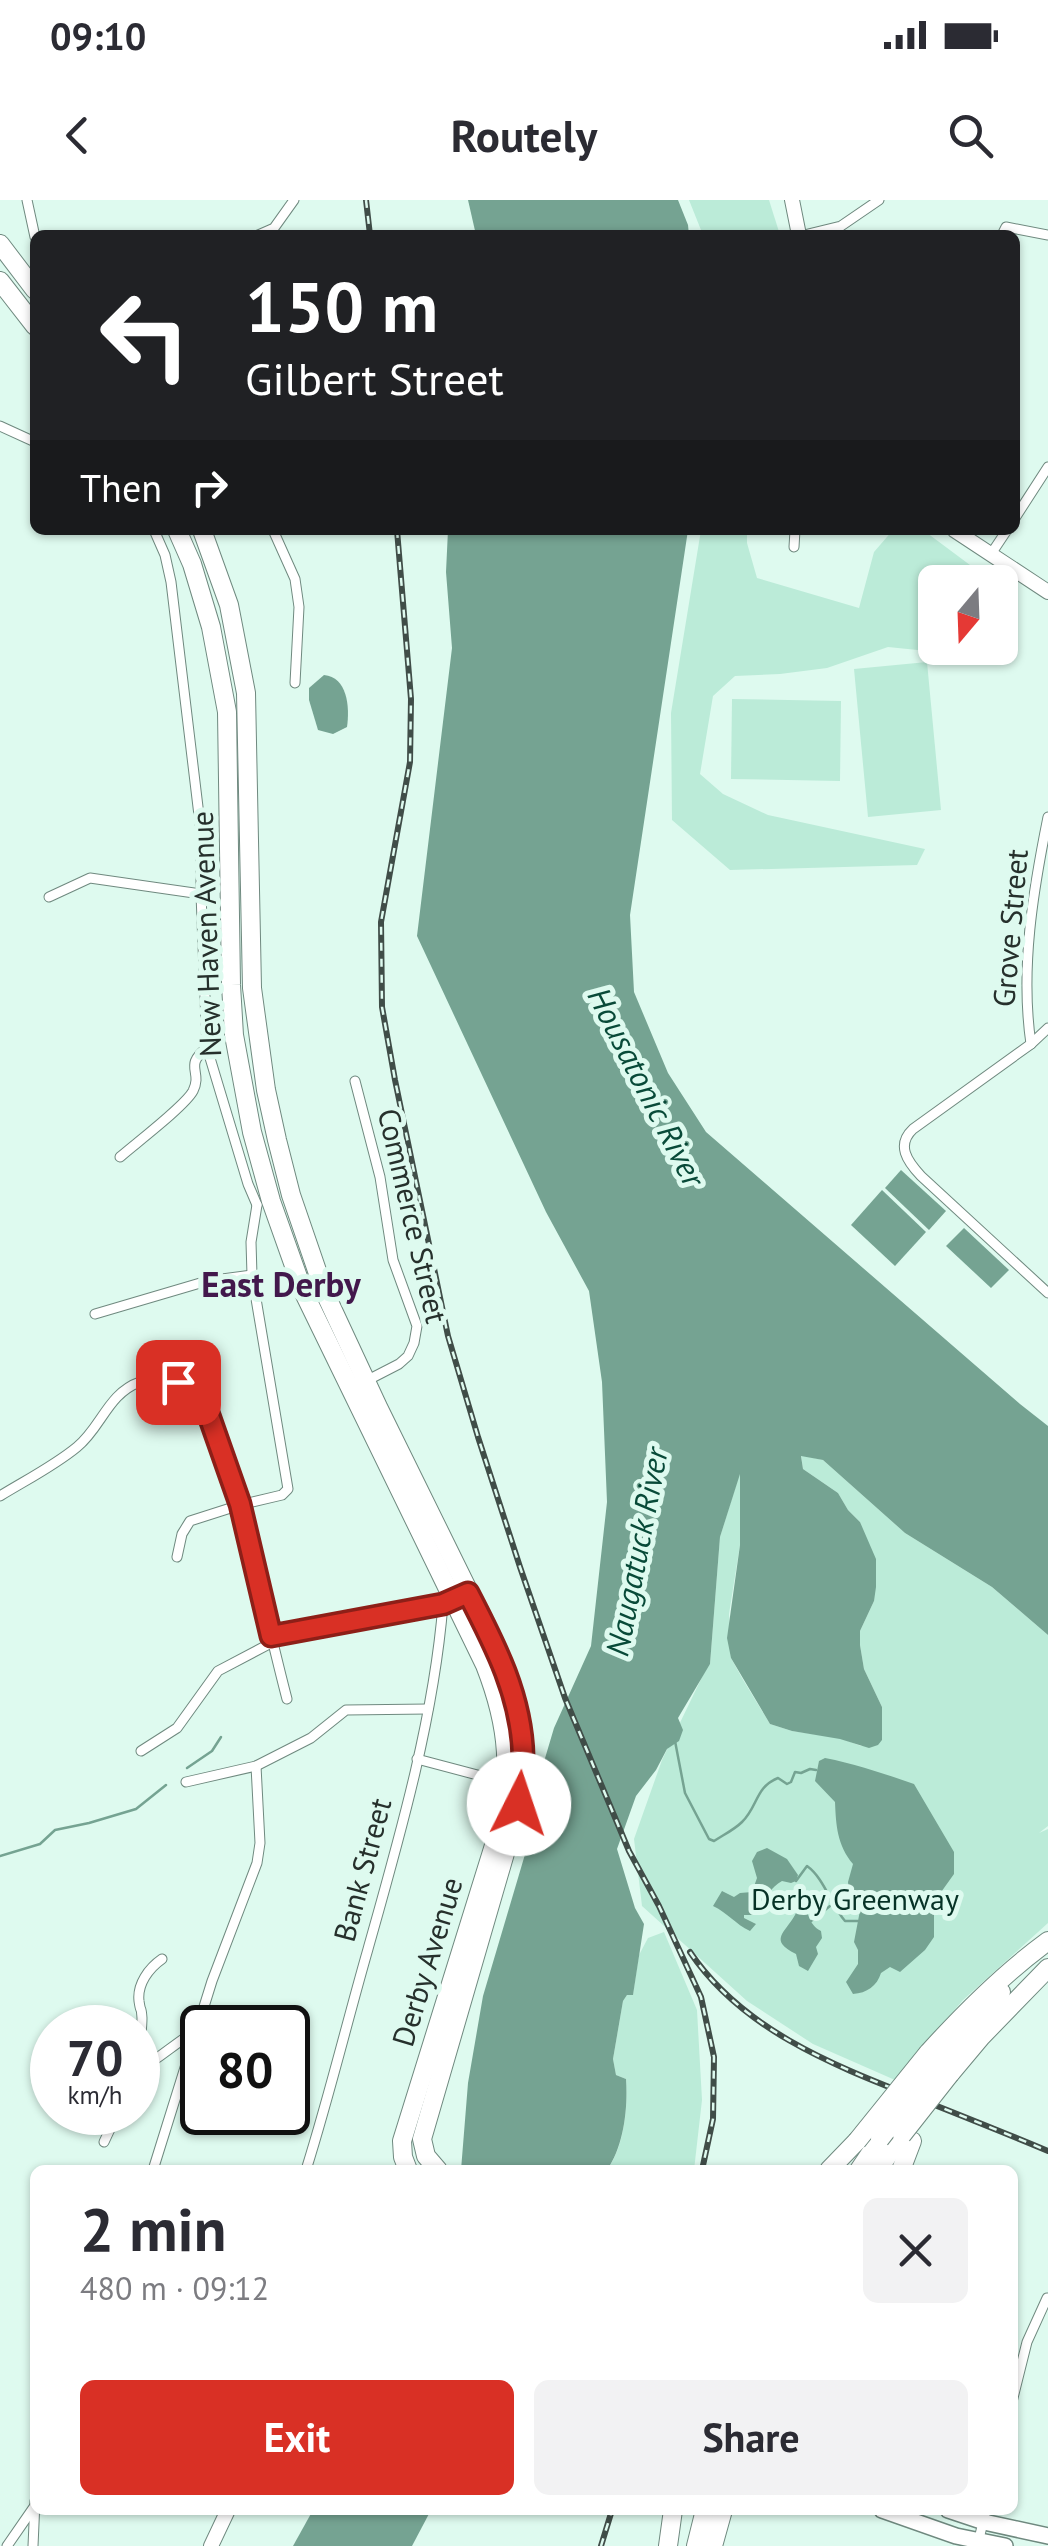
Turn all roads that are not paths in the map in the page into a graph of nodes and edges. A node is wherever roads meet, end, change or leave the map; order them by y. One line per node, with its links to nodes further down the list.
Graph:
1 (27, 200): 5 (street)
2 (294, 200): 6 (street)
3 (792, 200): 7 (main road)
4 (879, 200): 8 (street)
5 (33, 230)
6 (269, 230)
7 (801, 230)
8 (824, 230)
9 (1020, 230): 10 (street)
10 (1048, 235)
11 (0, 244): 13 (highway)
12 (0, 281): 14 (highway)
13 (30, 283)
14 (30, 320)
15 (0, 426): 16 (street)
16 (30, 440)
17 (1048, 467): 18 (street)
18 (1020, 510)
19 (156, 535): 33 (street)
20 (179, 535): 30 (highway, New Haven Avenue)
21 (204, 535): 31 (highway, New Haven Avenue)
22 (275, 535): 29 (street)
23 (795, 535): 26 (street)
24 (962, 535): 27 (main road)
25 (1004, 535): 27 (street)
26 (794, 547)
27 (992, 554): 28 (main road)
28 (1048, 592)
29 (296, 682)
30 (228, 774): 31 (highway); 41 (highway, New Haven Avenue)
31 (250, 775): 40 (highway, New Haven Avenue)
32 (1048, 816): 36 (street, Grove Street)
33 (201, 894): 34 (street); 37 (street)
34 (49, 898)
35 (1048, 1028): 36 (street)
36 (1032, 1044): 43 (street)
37 (206, 1048): 39 (street); 41 (street)
38 (355, 1080): 45 (street, Commerce Street)
39 (120, 1157)
40 (291, 1195): 41 (street); 45 (highway, New Haven Avenue)
41 (264, 1203): 42 (street); 45 (highway, New Haven Avenue)
42 (252, 1275): 44 (street); 47 (street)
43 (1048, 1292)
44 (94, 1314)
45 (358, 1385): 49 (highway, New Haven Avenue)
46 (0, 1496): 47 (street)
47 (240, 1504): 48 (street); 50 (street)
48 (177, 1557)
49 (455, 1599): 50 (street); 52 (street, Bank Street); 57 (highway, Derby Avenue); 58 (highway, Derby Avenue)
50 (272, 1639): 51 (street); 53 (street)
51 (288, 1698)
52 (428, 1709): 54 (street, Bank Street); 55 (street)
53 (141, 1751)
54 (417, 1759): 57 (street); 74 (street, Bank Street)
55 (256, 1766): 56 (street); 63 (street)
56 (186, 1782)
57 (506, 1783): 58 (highway, Derby Avenue)
58 (497, 1860): 64 (highway, Derby Avenue)
59 (1048, 1944): 67 (highway)
60 (162, 1959): 62 (street)
61 (1048, 1968): 67 (highway)
62 (140, 2005)
63 (204, 2005)
64 (451, 2009): 72 (highway, Derby Avenue); 75 (highway, Derby Avenue)
65 (180, 2041): 66 (street)
66 (160, 2057)
67 (939, 2063): 70 (highway, bridge); 76 (highway, bridge); 77 (highway, bridge)
68 (180, 2084): 73 (street)
69 (107, 2135): 71 (street)
70 (907, 2138): 78 (highway); 79 (highway)
71 (104, 2142)
72 (433, 2164)
73 (155, 2165)
74 (307, 2165)
75 (407, 2165)
76 (834, 2165)
77 (862, 2165)
78 (883, 2165)
79 (902, 2165)
80 (1047, 2298): 81 (street)
81 (1018, 2378)
82 (30, 2510): 93 (street)
83 (34, 2515): 94 (street)
84 (226, 2515): 95 (main road)
85 (672, 2515): 96 (highway)
86 (692, 2515): 97 (highway)
87 (704, 2515): 98 (highway)
88 (722, 2515): 99 (highway)
89 (896, 2515): 92 (main road)
90 (985, 2516): 91 (main road); 92 (street)
91 (1048, 2536)
92 (978, 2543): 100 (main road)
93 (7, 2546)
94 (33, 2546)
95 (210, 2546)
96 (668, 2546)
97 (684, 2546)
98 (696, 2546)
99 (713, 2546)
100 (1006, 2546)

